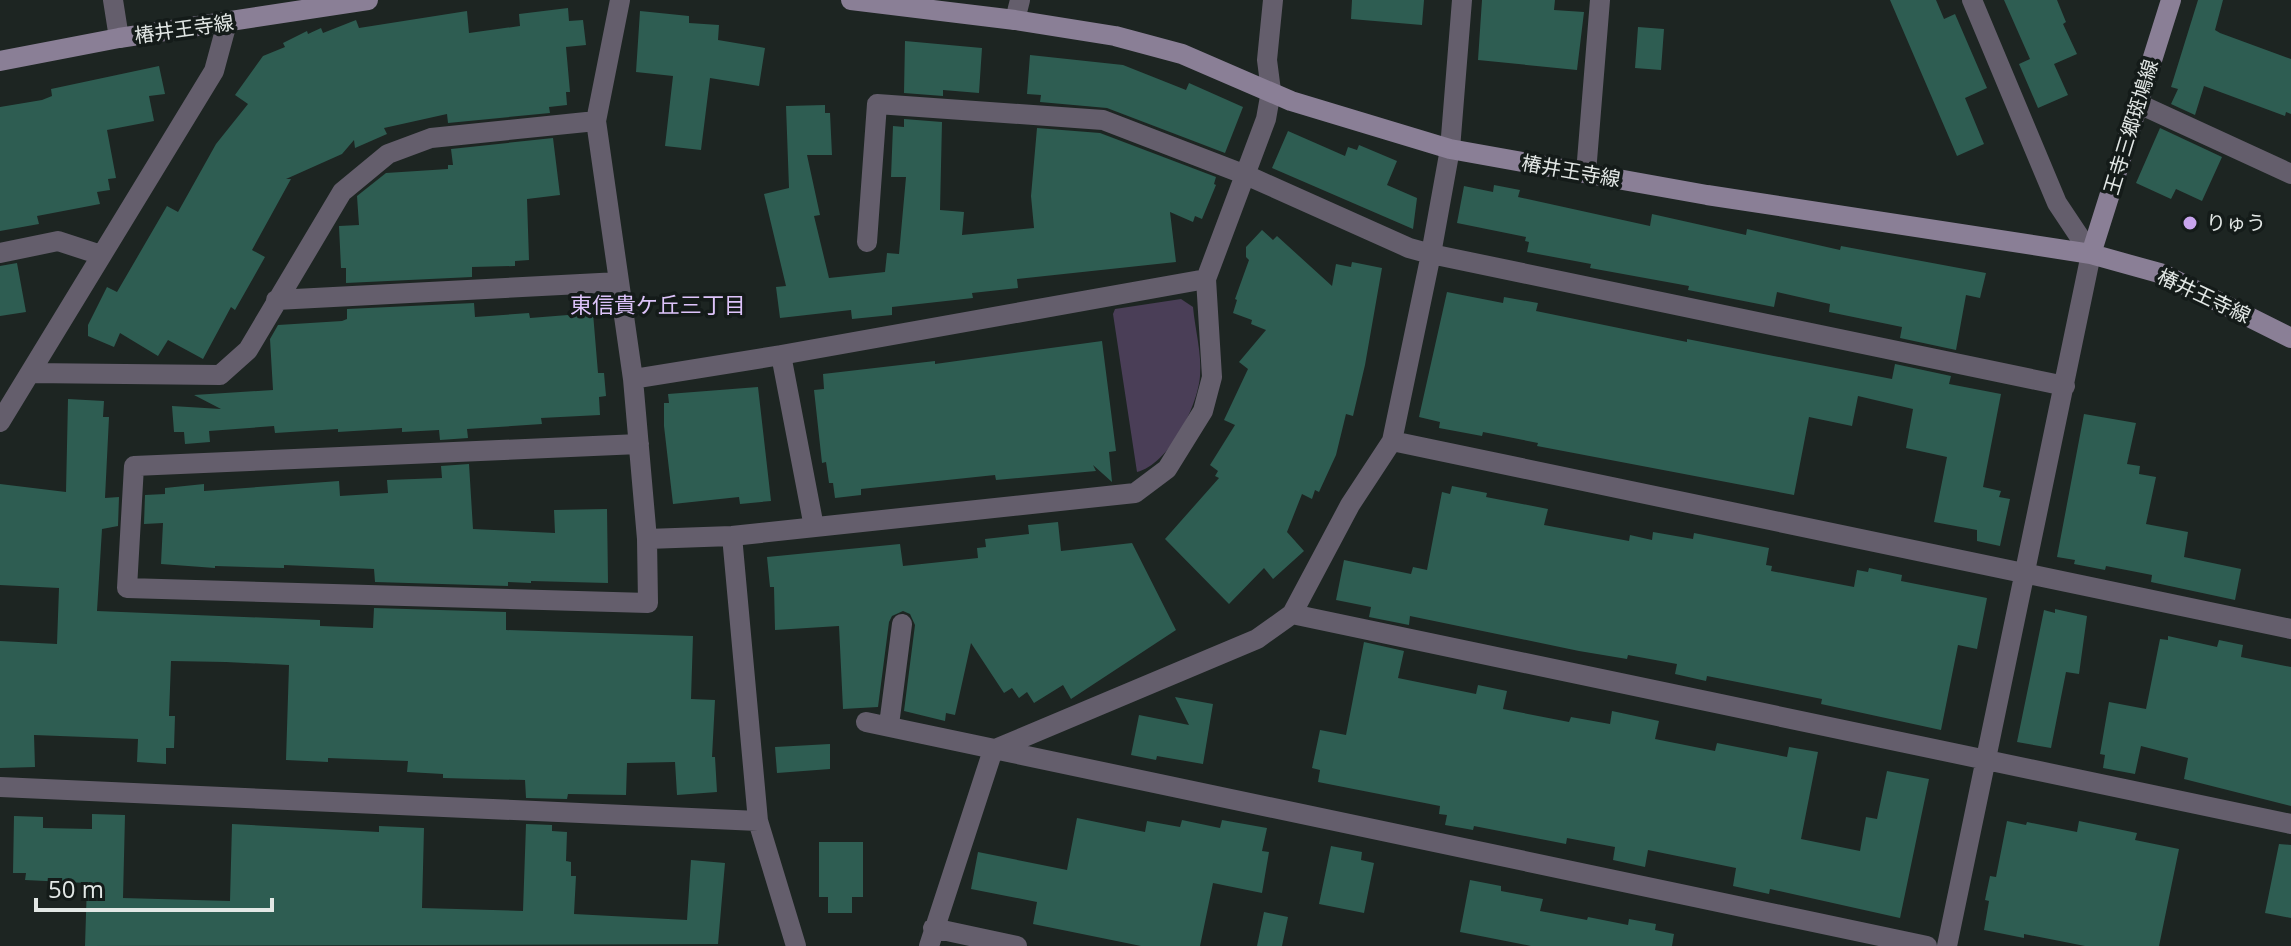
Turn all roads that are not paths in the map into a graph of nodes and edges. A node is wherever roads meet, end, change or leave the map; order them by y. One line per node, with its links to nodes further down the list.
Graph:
1 (113, 0): 13 (street)
2 (368, 0): 10 (main road, 椿井王寺線)
3 (620, 0): 17 (street)
4 (851, 0): 11 (main road, 椿井王寺線)
5 (1273, 0): 15 (street)
6 (1462, 0): 18 (street)
7 (1600, 0): 19 (street)
8 (1972, 0): 25 (street)
9 (2171, 0): 16 (main road, 王寺三郷斑鳩線)
10 (333, 3): 12 (main road, 椿井王寺線)
11 (1017, 10): 15 (main road, 椿井王寺線)
12 (227, 23): 13 (main road, 椿井王寺線); 26 (street)
13 (119, 38): 14 (main road, 椿井王寺線)
14 (0, 61)
15 (1271, 91): 18 (main road, 椿井王寺線); 21 (street)
16 (2139, 104): 20 (street); 25 (main road, 王寺三郷斑鳩線)
17 (596, 121): 28 (street); 29 (street)
18 (1450, 149): 19 (main road, 椿井王寺線); 24 (street)
19 (1586, 173): 25 (main road, 椿井王寺線)
20 (2291, 174)
21 (1246, 175): 22 (street); 24 (street); 27 (street)
22 (867, 242)
23 (0, 253): 26 (street)
24 (1431, 254): 34 (street); 36 (street)
25 (2091, 254): 30 (main road, 椿井王寺線); 34 (street)
26 (101, 255): 32 (street)
27 (1206, 279): 31 (street); 38 (street)
28 (619, 282): 29 (street); 33 (street)
29 (276, 300): 32 (street)
30 (2291, 338)
31 (781, 355): 33 (street); 38 (street)
32 (30, 373): 35 (street)
33 (633, 379): 37 (street)
34 (2065, 386): 41 (street)
35 (0, 422)
36 (1392, 441): 41 (street); 42 (street)
37 (639, 444): 40 (street); 40 (street)
38 (814, 527): 39 (street)
39 (732, 536): 40 (street); 50 (street)
40 (647, 539)
41 (2023, 574): 44 (street); 48 (street)
42 (1292, 614): 47 (street); 48 (street)
43 (902, 624): 46 (street)
44 (2291, 629)
45 (866, 722): 46 (street)
46 (889, 725): 47 (street)
47 (993, 750): 52 (street); 55 (street)
48 (1985, 760): 51 (street); 56 (street)
49 (0, 787): 50 (street)
50 (758, 821): 53 (street)
51 (2291, 824)
52 (931, 937): 54 (street)
53 (796, 946)
54 (1017, 946)
55 (1927, 946)
56 (1947, 946)

